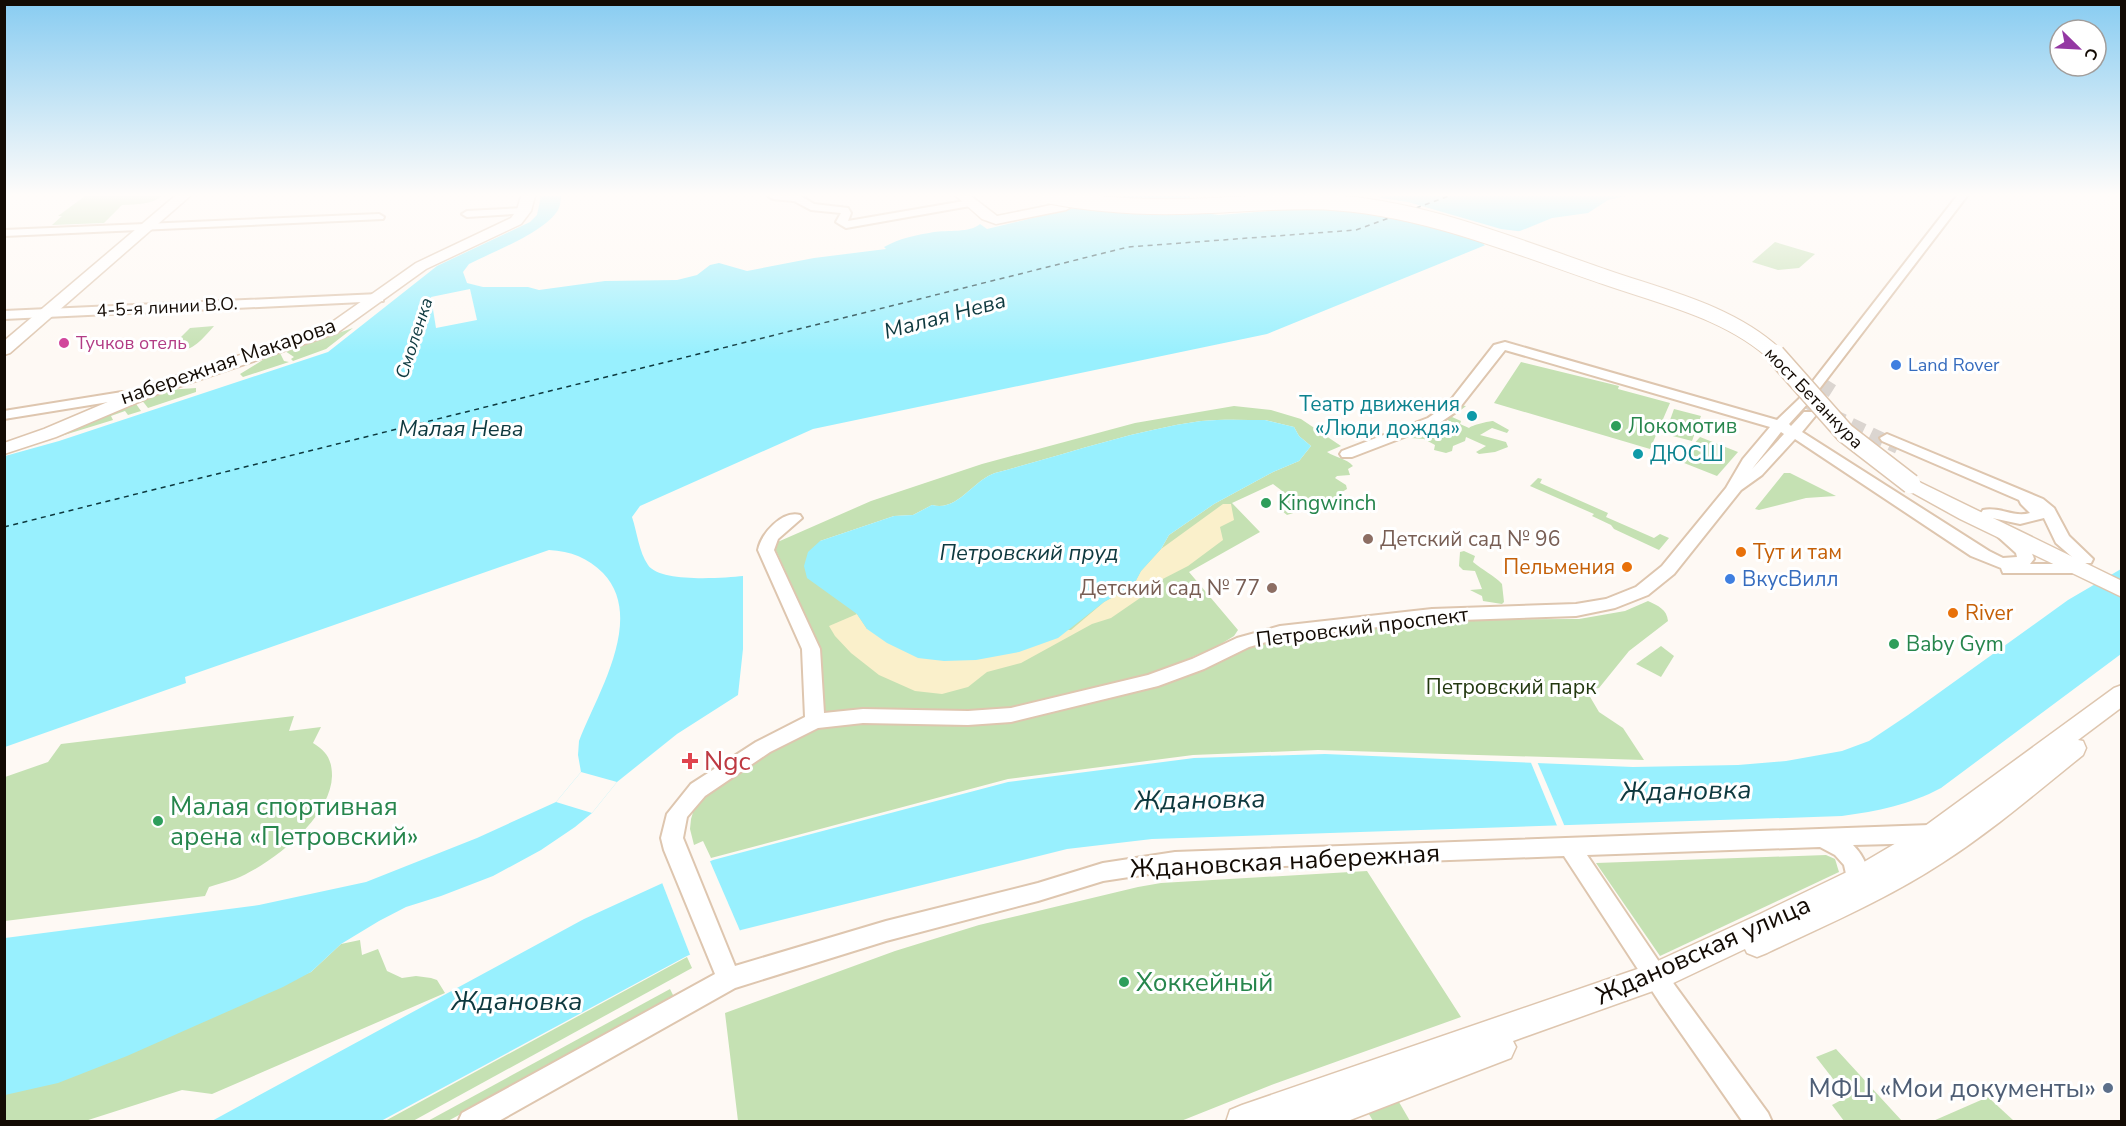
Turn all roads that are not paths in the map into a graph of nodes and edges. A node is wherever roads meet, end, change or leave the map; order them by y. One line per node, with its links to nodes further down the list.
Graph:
1 (117, 249): 9 (main road)
2 (459, 249): 7 (main road)
3 (1523, 249): 22 (main road, мост Бетанкура, bridge)
4 (1542, 249): 22 (main road, мост Бетанкура, bridge)
5 (1923, 249): 18 (street, Петровский проспект)
6 (1931, 249): 15 (street)
7 (379, 297): 8 (street, 4-5-я линии В.О.); 11 (main road)
8 (329, 299): 9 (street, 4-5-я линии В.О.); 12 (street)
9 (42, 313): 10 (street, 4-5-я линии В.О.); 13 (main road); 14 (main road)
10 (4, 315)
11 (345, 320): 12 (main road, набережная Макарова); 16 (main road, набережная Макарова)
12 (324, 328): 16 (main road, набережная Макарова)
13 (4, 339)
14 (4, 350)
15 (1831, 380)
16 (126, 398): 17 (street); 19 (main road, набережная Макарова); 20 (main road, набережная Макарова)
17 (4, 415)
18 (1789, 432): 21 (street); 24 (street); 25 (street); 29 (street, Петровский проспект)
19 (4, 443)
20 (4, 449)
21 (1347, 454)
22 (1918, 482): 24 (main road)
23 (794, 518): 29 (street)
24 (1991, 520): 25 (main road); 25 (street)
25 (2097, 570): 26 (main road)
26 (2121, 590)
27 (2121, 694): 30 (main road, Ждановская улица)
28 (2121, 712): 35 (main road, Ждановская улица)
29 (816, 721): 34 (street, Петровский проспект)
30 (1934, 834): 31 (street, Ждановская набережная); 33 (main road, Ждановская улица)
31 (1822, 838): 32 (street, Ждановская набережная); 33 (street)
32 (1570, 848): 34 (street, Ждановская набережная); 35 (street)
33 (1857, 880): 35 (main road, Ждановская улица)
34 (724, 968): 36 (street, Ждановская набережная)
35 (1660, 982): 37 (main road, Ждановская улица); 38 (main road, Ждановская улица); 39 (street)
36 (471, 1122)
37 (1242, 1122)
38 (1301, 1122)
39 (1759, 1122)

